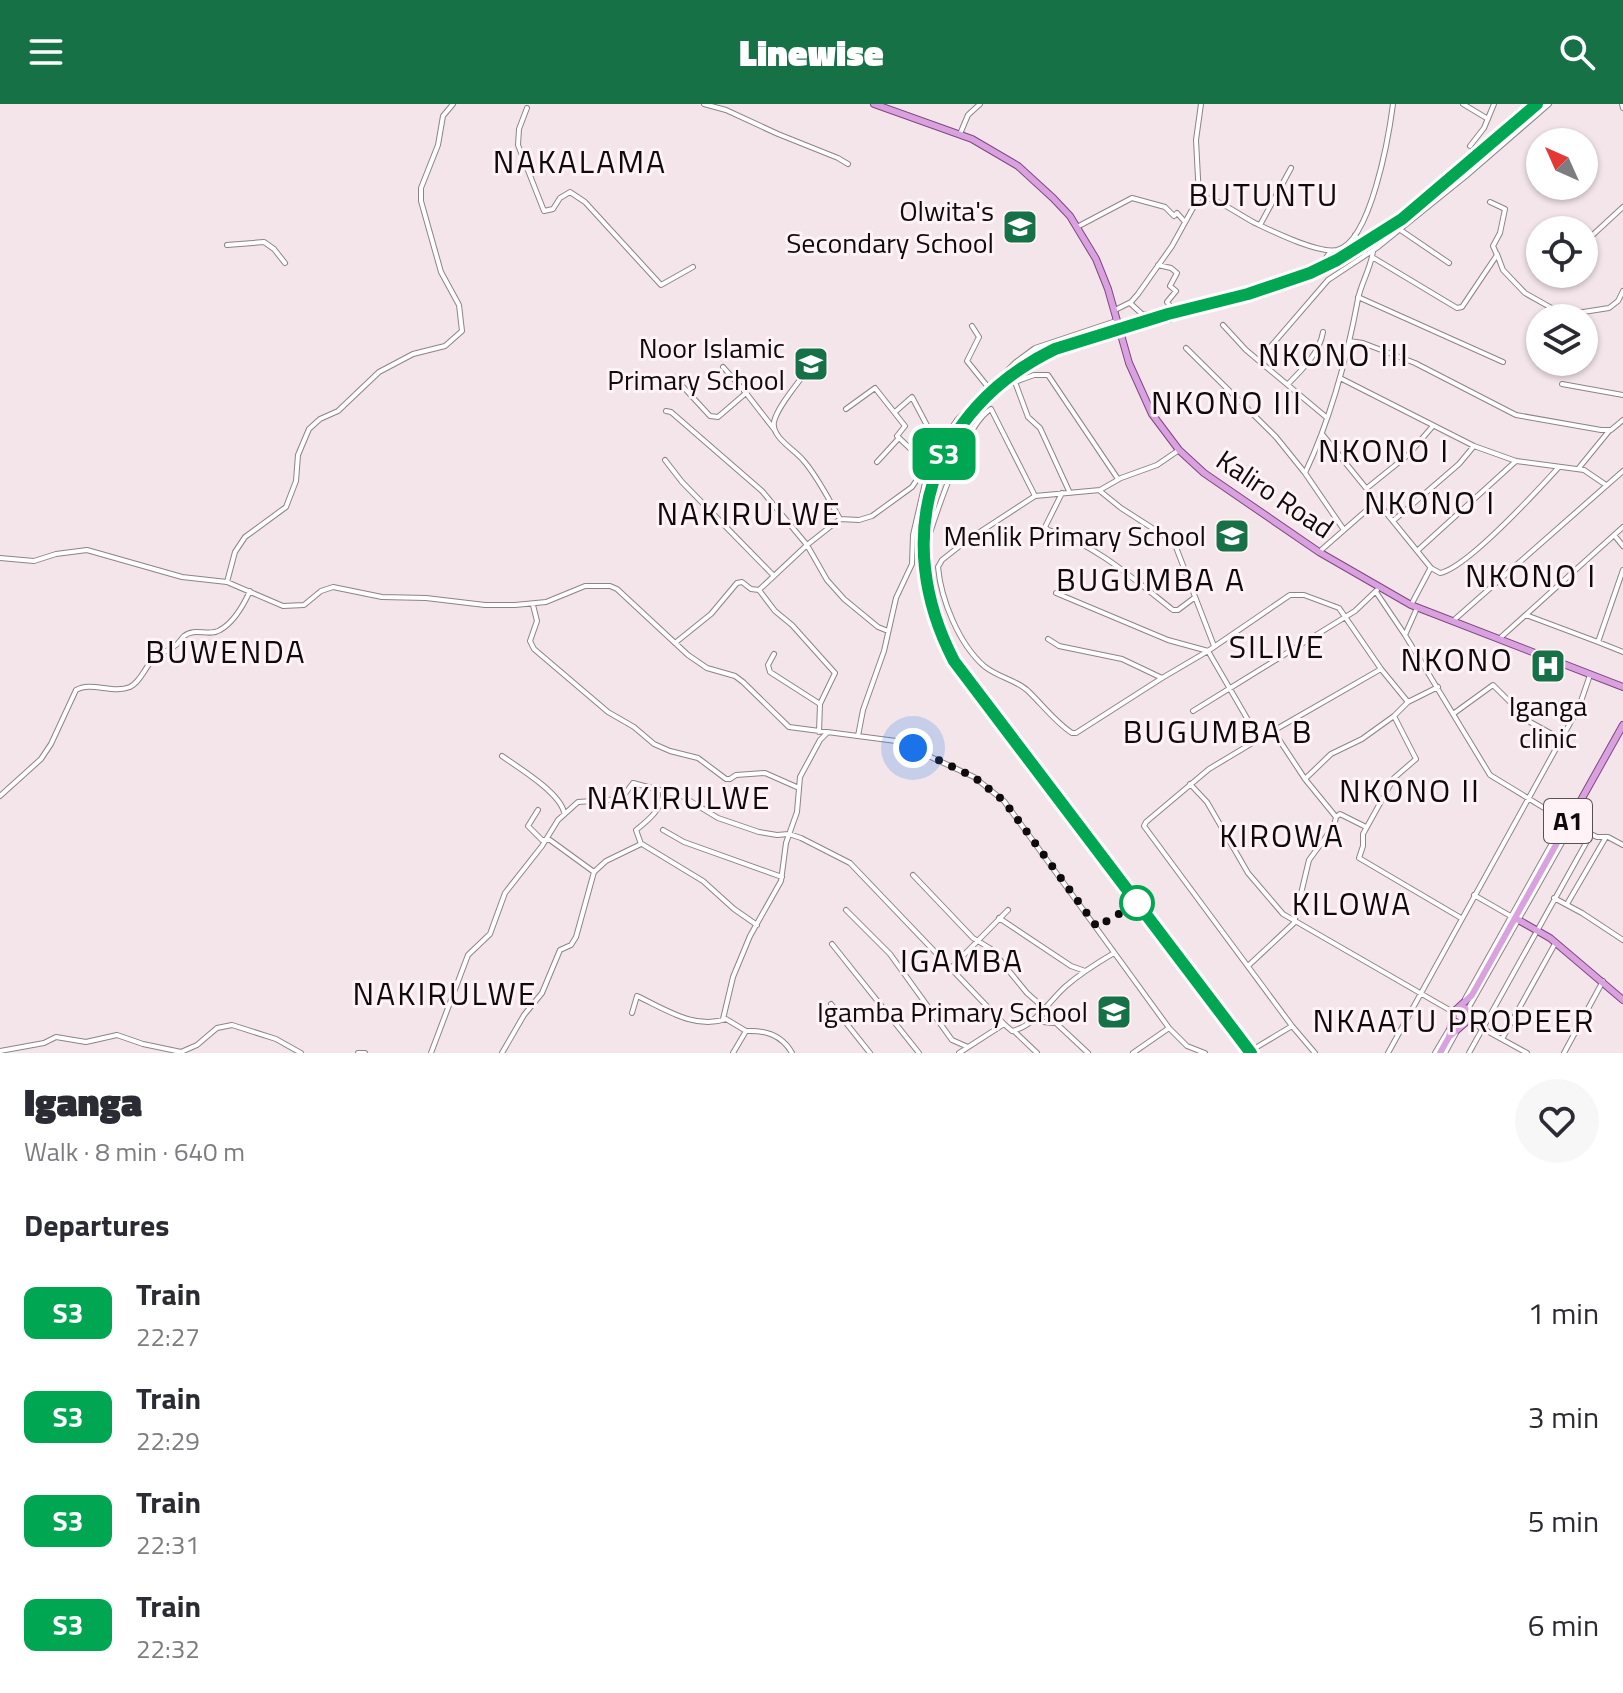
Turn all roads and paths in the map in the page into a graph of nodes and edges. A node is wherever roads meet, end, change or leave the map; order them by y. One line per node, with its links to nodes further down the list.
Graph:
1 (453, 104): 100 (street)
2 (704, 104): 14 (street)
3 (876, 104): 12 (main road, Kaliro Road)
4 (980, 104): 12 (street)
5 (1201, 104): 16 (street)
6 (1393, 104): 24 (street)
7 (1463, 104): 11 (street)
8 (1494, 104): 11 (street)
9 (1549, 104): 22 (street)
10 (527, 108): 33 (street)
11 (1488, 119): 13 (street)
12 (960, 135): 21 (main road, Kaliro Road)
13 (1470, 146)
14 (848, 164)
15 (1291, 168): 20 (street)
16 (1199, 197): 19 (street); 20 (street)
17 (1490, 202): 28 (street)
18 (1623, 207): 23 (street)
19 (1186, 223): 21 (street); 32 (street)
20 (1260, 225): 26 (street)
21 (1077, 227): 37 (main road, Kaliro Road)
22 (1399, 229): 27 (street); 31 (street)
23 (1598, 230)
24 (1355, 235): 26 (street); 29 (street)
25 (227, 245): 30 (street)
26 (1332, 250): 38 (street)
27 (1372, 254): 28 (street); 29 (street); 35 (street)
28 (1497, 254): 34 (street)
29 (1365, 255): 46 (street)
30 (285, 263)
31 (1449, 263)
32 (1158, 265): 36 (street); 38 (street)
33 (693, 267)
34 (1623, 291)
35 (1358, 297): 44 (street); 47 (street)
36 (1130, 303): 37 (street); 38 (street)
37 (1115, 310): 39 (main road, Kaliro Road)
38 (1170, 310): 40 (street)
39 (1118, 320): 54 (street); 69 (main road, Kaliro Road)
40 (1170, 320)
41 (1223, 325): 46 (street)
42 (972, 326): 54 (street)
43 (1323, 332): 52 (street)
44 (1349, 341): 51 (street); 64 (street)
45 (1186, 348): 77 (street)
46 (1259, 360): 52 (street)
47 (1503, 362)
48 (723, 367): 55 (street)
49 (808, 369): 63 (street)
50 (674, 377): 55 (street)
51 (1340, 378): 60 (street); 62 (street)
52 (1288, 384): 60 (street)
53 (1562, 384): 56 (street)
54 (988, 387): 67 (street)
55 (746, 393): 63 (street)
56 (1623, 395)
57 (846, 409): 59 (street)
58 (666, 411): 92 (street)
59 (895, 412): 66 (street); 67 (street)
60 (1326, 417): 65 (street)
61 (1623, 420): 64 (street)
62 (1433, 427): 68 (street); 80 (street)
63 (774, 429): 86 (street)
64 (1611, 430): 75 (street)
65 (1322, 434): 77 (street); 80 (street)
66 (899, 438): 72 (street); 73 (street)
67 (944, 440): 73 (street)
68 (1474, 446): 71 (street); 87 (street)
69 (1179, 450): 78 (street); 95 (main road, Kaliro Road)
70 (665, 460): 99 (street)
71 (1516, 461): 74 (street); 94 (street)
72 (877, 462)
73 (930, 464): 86 (street); 111 (street)
74 (1558, 468): 75 (street); 97 (street)
75 (1578, 469): 79 (street)
76 (1623, 471): 79 (street)
77 (1305, 473): 89 (street)
78 (1118, 479): 81 (street); 82 (street)
79 (1606, 485): 110 (street)
80 (1367, 488): 85 (street)
81 (1100, 490): 82 (street); 105 (street)
82 (1069, 491): 83 (street)
83 (1062, 493): 84 (street); 105 (street)
84 (1035, 496): 90 (street); 123 (street)
85 (1376, 502): 87 (street); 89 (street)
86 (840, 519): 92 (street)
87 (1393, 521): 94 (street)
88 (1623, 527): 91 (street)
89 (1344, 530): 95 (street)
90 (930, 533)
91 (1614, 535): 93 (street); 108 (street)
92 (807, 545): 99 (street); 111 (street)
93 (1623, 546)
94 (1417, 551): 97 (street)
95 (1319, 552): 102 (main road, Kaliro Road)
96 (0, 558): 100 (street)
97 (1431, 568): 107 (street)
98 (1623, 570): 115 (street)
99 (773, 575): 101 (street)
100 (227, 582): 103 (street)
101 (759, 590): 116 (street); 128 (street)
102 (1377, 590): 107 (main road, Kaliro Road); 109 (street); 112 (street)
103 (250, 591): 106 (street); 144 (street)
104 (1056, 593): 118 (street)
105 (1194, 598): 117 (street)
106 (533, 605): 116 (street); 142 (street)
107 (1414, 607): 110 (main road, Kaliro Road); 112 (street)
108 (1526, 615): 114 (street); 115 (street)
109 (1346, 617): 117 (street); 121 (street); 126 (street)
110 (1453, 621): 114 (main road, Kaliro Road)
111 (888, 631): 136 (street)
112 (1405, 635): 124 (street)
113 (1048, 639): 123 (street)
114 (1499, 639): 122 (main road, Kaliro Road)
115 (1598, 642): 119 (street)
116 (675, 643): 133 (street)
117 (1214, 646): 118 (street)
118 (1208, 651): 123 (street); 126 (street)
119 (1623, 652)
120 (774, 654): 128 (street)
121 (1381, 669): 127 (street); 134 (street)
122 (1590, 675): 125 (main road, Kaliro Road); 138 (street)
123 (1162, 678)
124 (1438, 687): 127 (street); 130 (street)
125 (1623, 688)
126 (1228, 690): 129 (street); 137 (street)
127 (1408, 702): 131 (street)
128 (820, 704): 133 (street)
129 (1193, 711)
130 (1453, 714): 138 (street); 145 (street)
131 (1394, 716): 140 (street); 150 (street)
132 (1623, 725): 149 (main road, A1)
133 (819, 732): 135 (street)
134 (1274, 732): 137 (street); 140 (street)
135 (828, 733): 136 (street); 142 (street)
136 (858, 736): 178 (street)
137 (1259, 739): 141 (street)
138 (1561, 739): 145 (street)
139 (502, 756): 147 (street)
140 (1305, 779): 148 (street)
141 (1190, 784): 171 (street); 179 (street)
142 (799, 788): 152 (street)
143 (664, 790): 147 (street); 154 (street); 158 (street)
144 (0, 796)
145 (1526, 800): 149 (street); 163 (street)
146 (538, 810): 156 (street)
147 (564, 812): 156 (street)
148 (1336, 817): 150 (street); 171 (street)
149 (1568, 822): 153 (street); 170 (main road, A1)
150 (1367, 828): 169 (street)
151 (663, 830): 162 (street)
152 (789, 834): 154 (street); 157 (street); 180 (street)
153 (1591, 834): 155 (street); 164 (street)
154 (778, 835): 157 (street)
155 (1606, 837): 159 (street); 165 (street)
156 (546, 839): 160 (street); 205 (street)
157 (786, 843): 162 (street)
158 (641, 844): 160 (street); 172 (street)
159 (1623, 845)
160 (594, 872): 206 (street)
161 (913, 875): 175 (street)
162 (782, 877): 172 (street)
163 (1474, 895): 169 (street); 170 (street)
164 (1554, 898): 165 (street); 173 (street)
165 (1567, 904): 174 (street)
166 (846, 910): 199 (street)
167 (1008, 910): 168 (street)
168 (999, 918): 175 (street); 181 (street)
169 (1461, 918): 183 (street)
170 (1516, 918): 173 (main road); 188 (main road, A1); 188 (street)
171 (1294, 923): 179 (street); 183 (street)
172 (757, 925): 189 (street)
173 (1539, 929): 176 (main road); 182 (main road); 195 (street)
174 (1622, 938)
175 (979, 940): 180 (street); 186 (street)
176 (1556, 942): 182 (main road); 198 (street)
177 (832, 944): 210 (street)
178 (1114, 953): 181 (street); 194 (street)
179 (1247, 966): 193 (street)
180 (951, 968): 191 (street)
181 (1085, 971): 186 (street)
182 (1602, 982): 184 (main road); 224 (street)
183 (1423, 994): 188 (street); 220 (street)
184 (1623, 998)
185 (831, 1004): 209 (street)
186 (1043, 1009): 190 (street); 192 (street)
187 (632, 1013): 189 (street)
188 (1460, 1016): 195 (street); 221 (street); 221 (street); 221 (main road)
189 (723, 1019): 196 (street)
190 (1032, 1021): 192 (street); 197 (street)
191 (1004, 1024): 197 (street); 199 (street)
192 (1058, 1024): 214 (street)
193 (1292, 1026): 218 (street); 219 (street)
194 (1169, 1028): 215 (street); 216 (street)
195 (1483, 1028): 198 (street); 222 (street)
196 (746, 1031): 207 (street); 208 (street)
197 (1014, 1031): 213 (street)
198 (1502, 1039): 201 (street)
199 (969, 1046): 211 (street); 212 (street)
200 (0, 1051): 202 (street)
201 (1518, 1051): 223 (street)
202 (301, 1053)
203 (358, 1053): 204 (street)
204 (365, 1053)
205 (431, 1053)
206 (502, 1053)
207 (733, 1053)
208 (792, 1053)
209 (870, 1053)
210 (919, 1053)
211 (959, 1053)
212 (977, 1053)
213 (1037, 1053)
214 (1088, 1053)
215 (1133, 1053)
216 (1198, 1053): 217 (street)
217 (1205, 1053)
218 (1247, 1053)
219 (1315, 1053)
220 (1388, 1053)
221 (1440, 1053)
222 (1469, 1053)
223 (1527, 1053)
224 (1564, 1053)

